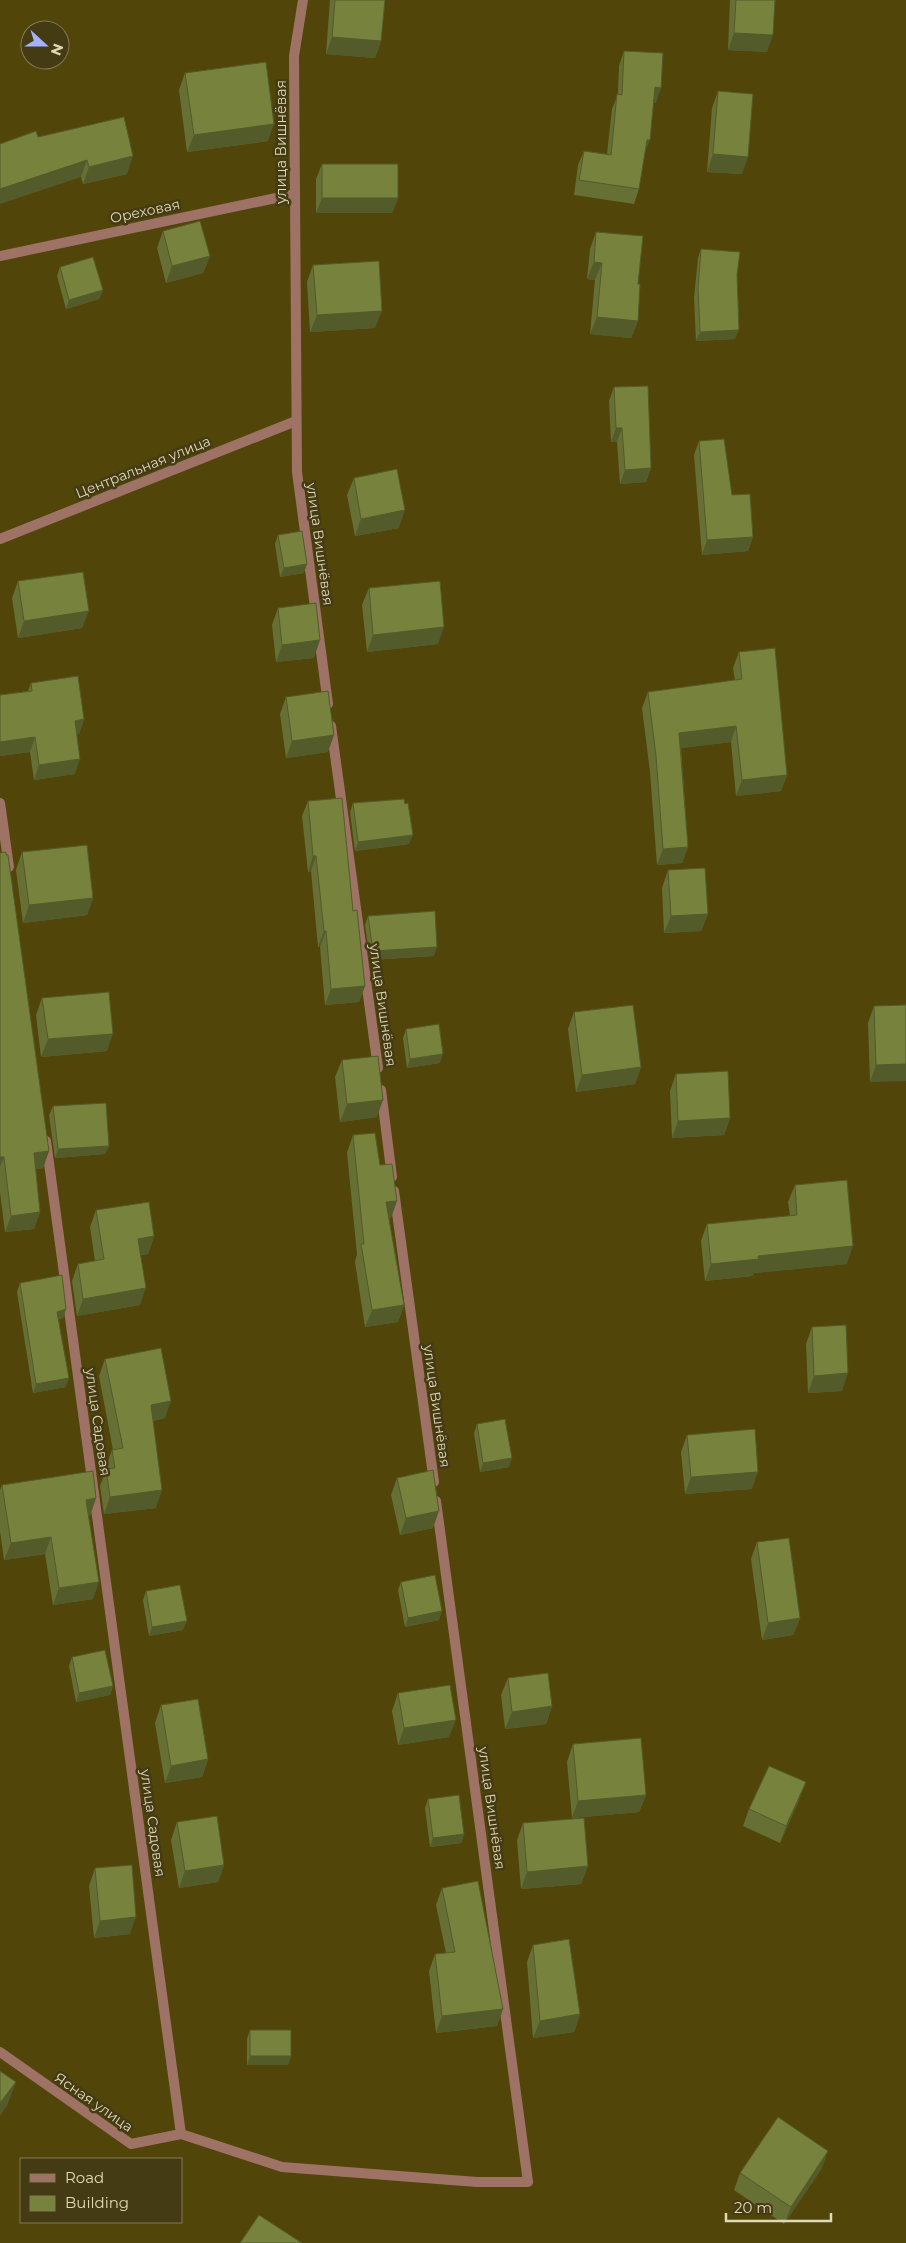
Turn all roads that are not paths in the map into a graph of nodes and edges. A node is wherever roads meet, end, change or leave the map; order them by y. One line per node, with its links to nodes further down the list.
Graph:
1 (303, 0): 2 (street, улица Вишнёвая)
2 (295, 194): 3 (street, Ореховая); 4 (street, улица Вишнёвая)
3 (0, 256)
4 (296, 421): 5 (street, Центральная улица); 10 (street, улица Вишнёвая)
5 (0, 539)
6 (0, 803): 7 (street)
7 (11, 882)
8 (44, 1128): 10 (street, улица Садовая)
9 (0, 2052): 10 (street, Ясная улица)
10 (181, 2134)

